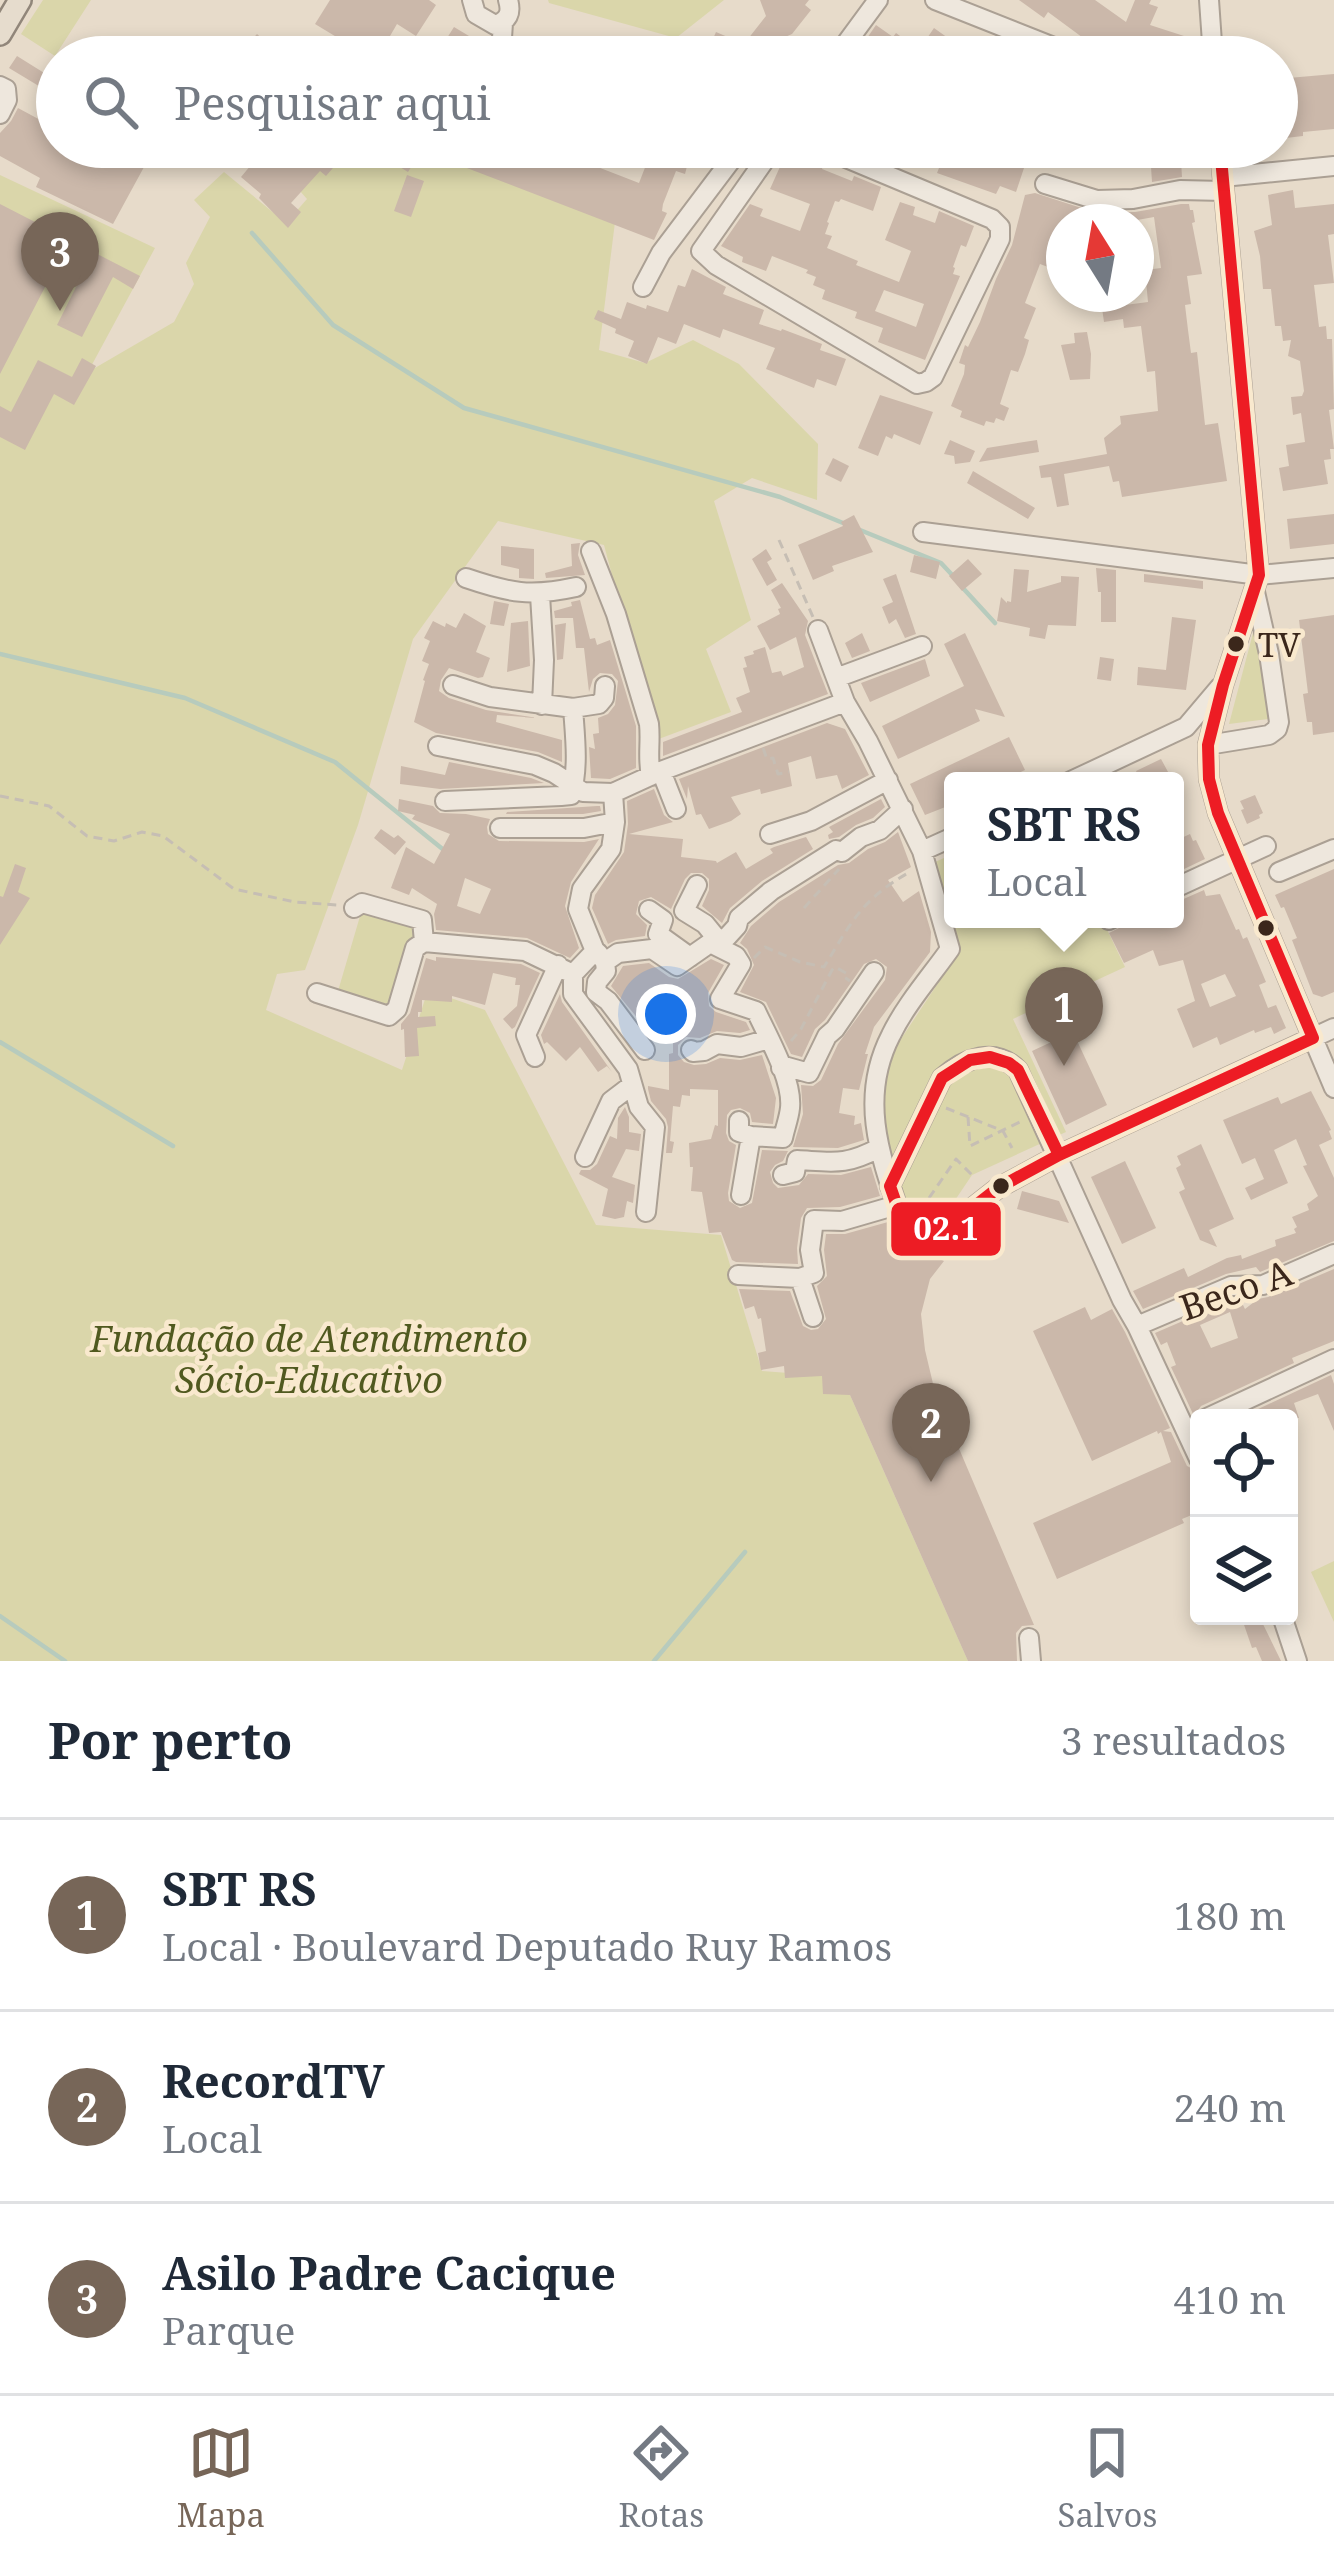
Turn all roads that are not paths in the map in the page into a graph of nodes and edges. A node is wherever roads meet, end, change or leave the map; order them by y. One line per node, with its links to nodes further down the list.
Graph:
1 (20, 0): 8 (main road)
2 (472, 0): 7 (street)
3 (508, 0): 7 (street)
4 (878, 0): 10 (street)
5 (935, 0): 11 (street)
6 (1209, 0): 12 (street)
7 (503, 23): 9 (street)
8 (0, 34)
9 (502, 36)
10 (851, 36)
11 (1025, 36)
12 (1212, 36)
13 (0, 86): 14 (street)
14 (0, 114)
15 (1334, 166): 21 (street)
16 (725, 168): 22 (street)
17 (759, 168): 18 (street)
18 (870, 168)
19 (1222, 168): 21 (street)
20 (1045, 184): 21 (street)
21 (1224, 184): 27 (street)
22 (644, 286)
23 (923, 532): 27 (street)
24 (591, 550): 42 (street)
25 (1334, 568): 27 (street)
26 (466, 578): 29 (street)
27 (1257, 584): 34 (street); 39 (street)
28 (576, 587): 29 (street)
29 (540, 595): 37 (street)
30 (818, 630): 32 (street)
31 (922, 646): 32 (street)
32 (836, 678): 36 (street)
33 (453, 685): 37 (street)
34 (1222, 685): 39 (street); 41 (street)
35 (605, 686): 38 (street)
36 (845, 703): 42 (street); 43 (street)
37 (542, 705): 38 (street)
38 (574, 708): 44 (street)
39 (1208, 745): 56 (street)
40 (438, 746): 44 (street)
41 (1089, 772)
42 (656, 774): 45 (street); 47 (street)
43 (888, 780): 48 (street); 51 (street)
44 (574, 786): 45 (street); 46 (street)
45 (613, 793): 49 (street)
46 (445, 801)
47 (676, 809)
48 (903, 809): 55 (street); 63 (street)
49 (615, 822): 50 (street); 64 (street)
50 (500, 828)
51 (770, 835)
52 (944, 843): 55 (street)
53 (1266, 846): 56 (street)
54 (1334, 849): 57 (street)
55 (923, 857): 78 (street)
56 (1237, 859): 58 (street); 70 (street)
57 (1280, 872)
58 (1184, 884)
59 (697, 885): 63 (street)
60 (354, 908): 62 (street)
61 (649, 910): 65 (street)
62 (424, 942): 66 (street); 68 (street)
63 (714, 942): 65 (street); 71 (street)
64 (600, 956): 65 (street); 66 (street); 73 (street)
65 (690, 957)
66 (565, 969): 74 (street); 76 (street)
67 (868, 980): 75 (street)
68 (317, 993)
69 (1334, 1028): 70 (street)
70 (1312, 1038): 77 (street); 79 (street)
71 (769, 1039): 72 (street); 75 (street)
72 (691, 1050)
73 (645, 1051)
74 (535, 1057)
75 (782, 1067): 82 (street)
76 (632, 1085): 80 (street); 84 (street)
77 (1334, 1088)
78 (879, 1148): 81 (street); 83 (street)
79 (1059, 1155): 83 (street); 83 (street); 89 (street)
80 (585, 1157)
81 (783, 1175)
82 (741, 1195)
83 (894, 1195): 87 (street)
84 (646, 1211)
85 (1334, 1254): 89 (street, Beco A)
86 (738, 1274): 87 (street)
87 (800, 1278): 88 (street)
88 (813, 1317)
89 (1137, 1326): 92 (street)
90 (1334, 1359): 91 (street)
91 (1227, 1409)
92 (1190, 1412)
93 (1285, 1625): 96 (street)
94 (1030, 1638): 95 (street)
95 (1031, 1661)
96 (1298, 1661)

